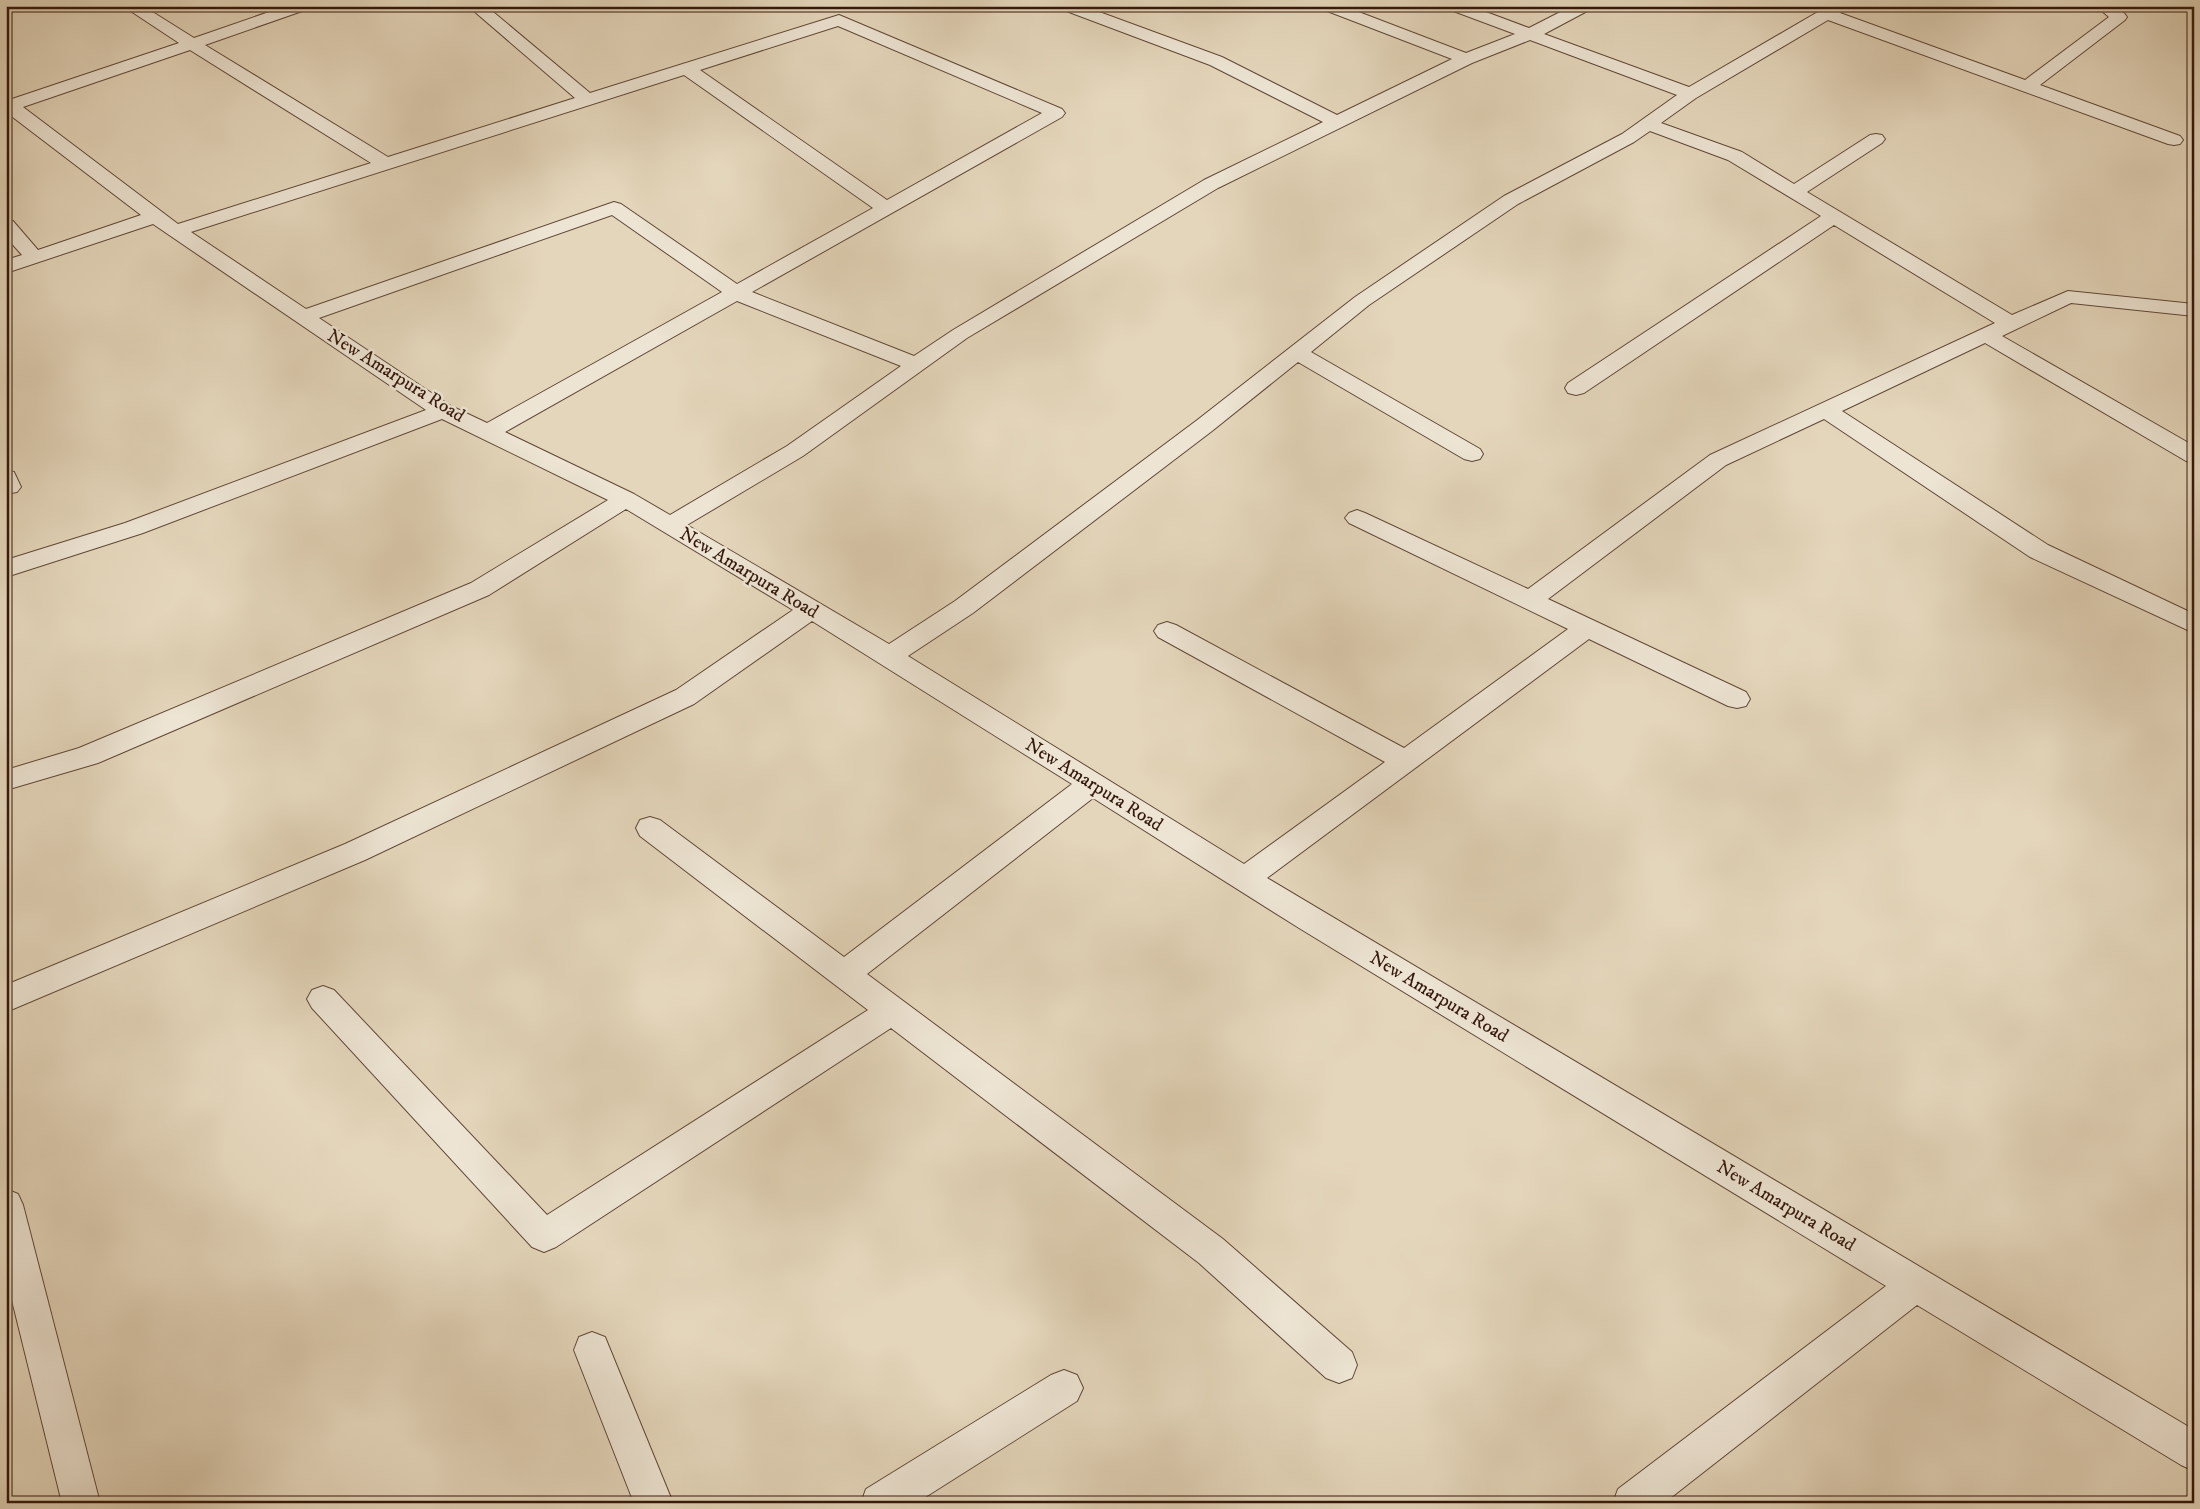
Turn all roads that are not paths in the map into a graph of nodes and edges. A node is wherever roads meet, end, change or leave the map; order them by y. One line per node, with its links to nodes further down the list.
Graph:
1 (131, 6): 11 (street)
2 (302, 6): 11 (street)
3 (476, 6): 16 (street)
4 (1067, 6): 18 (street)
5 (1328, 6): 12 (street)
6 (1454, 6): 10 (street)
7 (1584, 6): 10 (street)
8 (2104, 6): 14 (street)
9 (1833, 10): 14 (street); 15 (street)
10 (1529, 35): 12 (street); 15 (street)
11 (194, 44): 17 (street); 22 (street)
12 (1466, 59): 18 (street)
13 (686, 68): 16 (street); 24 (street); 24 (street)
14 (2028, 87): 21 (street)
15 (1690, 94): 19 (street)
16 (586, 100): 22 (street)
17 (8, 105): 26 (street, New Amarpura Road)
18 (1337, 122): 36 (street)
19 (1647, 124): 23 (street); 35 (street)
20 (1876, 139): 23 (street)
21 (2174, 140)
22 (386, 164): 26 (street)
23 (1794, 192): 25 (street)
24 (886, 208): 30 (street)
25 (1834, 216): 33 (street); 37 (street)
26 (165, 224): 28 (street); 32 (street, New Amarpura Road)
27 (6, 225): 28 (street)
28 (35, 258): 29 (street)
29 (6, 267)
30 (736, 293): 32 (street); 36 (street); 40 (street)
31 (2194, 310): 33 (street)
32 (303, 317): 38 (street, New Amarpura Road)
33 (2011, 324): 34 (street)
34 (1986, 335): 39 (street); 42 (street)
35 (1296, 352): 41 (street); 52 (street)
36 (917, 365): 45 (street)
37 (1576, 388)
38 (443, 410): 40 (street, New Amarpura Road); 46 (street)
39 (1825, 410): 47 (street); 49 (street)
40 (488, 432): 43 (street, New Amarpura Road)
41 (1472, 454)
42 (2194, 456)
43 (626, 499): 45 (street, New Amarpura Road); 55 (street)
44 (1357, 518): 47 (street)
45 (670, 525): 48 (street, New Amarpura Road)
46 (6, 569)
47 (1529, 600): 50 (street)
48 (810, 610): 52 (street, New Amarpura Road); 60 (street)
49 (2194, 624)
50 (1586, 628): 53 (street); 54 (street)
51 (1167, 631): 54 (street)
52 (889, 656): 56 (street, New Amarpura Road)
53 (1737, 699)
54 (1406, 761): 58 (street)
55 (6, 780)
56 (1092, 784): 58 (street, New Amarpura Road); 59 (street)
57 (650, 828): 59 (street)
58 (1245, 879): 64 (street, New Amarpura Road)
59 (844, 975): 62 (street)
60 (6, 998)
61 (324, 999): 62 (street)
62 (892, 1011): 66 (street)
63 (6, 1205): 69 (street)
64 (1916, 1284): 68 (street, New Amarpura Road); 72 (street)
65 (592, 1350): 70 (street)
66 (1339, 1365)
67 (1064, 1388): 71 (street)
68 (2194, 1452)
69 (81, 1503)
70 (654, 1503)
71 (880, 1503)
72 (1632, 1503)

